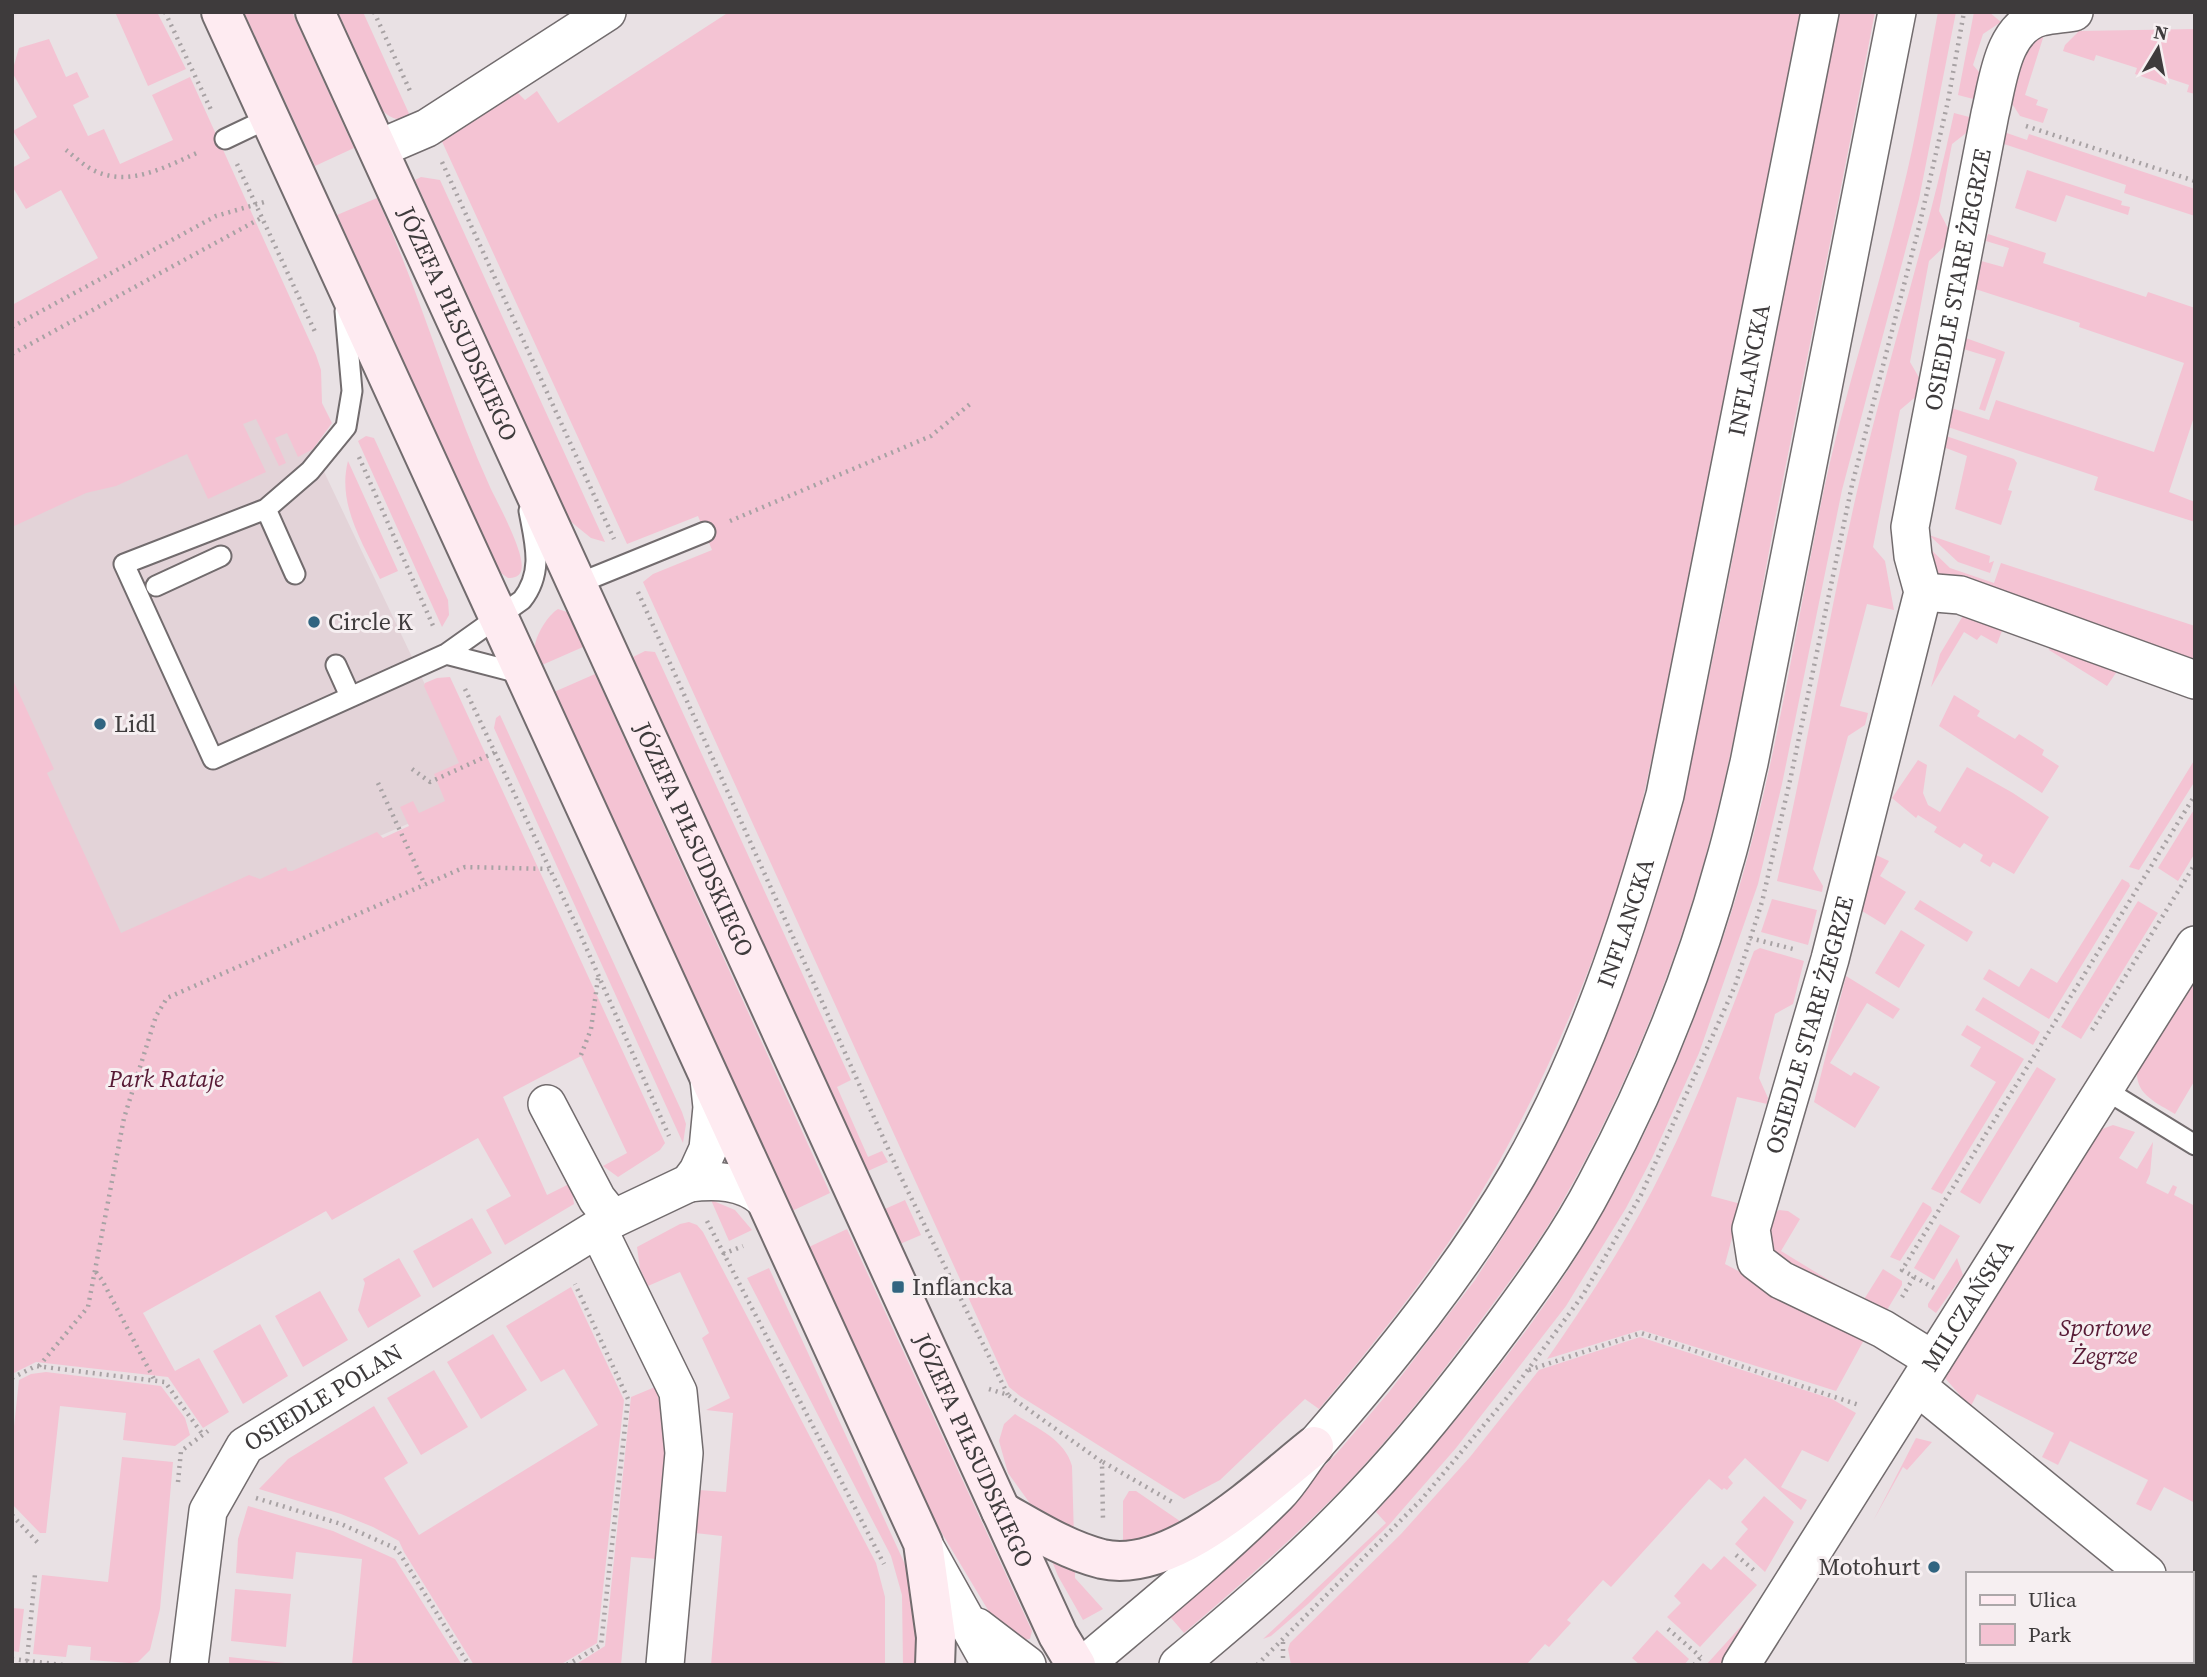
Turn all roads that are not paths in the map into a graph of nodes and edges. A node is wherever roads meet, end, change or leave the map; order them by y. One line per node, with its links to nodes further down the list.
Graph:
1 (220, 12): 7 (street)
2 (315, 12): 9 (street, JÓZEFA PIŁSUDSKIEGO)
3 (607, 12): 9 (street)
4 (1820, 12): 34 (street, INFLANCKA)
5 (1897, 12): 39 (street)
6 (2074, 12): 18 (street, OSIEDLE STARE ŻEGRZE)
7 (269, 118): 8 (lane); 10 (street)
8 (225, 139)
9 (377, 149): 11 (street, JÓZEFA PIŁSUDSKIEGO)
10 (341, 277): 12 (lane); 19 (street)
11 (521, 462): 16 (street, JÓZEFA PIŁSUDSKIEGO); 19 (lane)
12 (266, 509): 15 (lane); 24 (lane)
13 (705, 532): 16 (lane)
14 (221, 556): 17 (lane)
15 (295, 574)
16 (577, 584): 35 (street, JÓZEFA PIŁSUDSKIEGO)
17 (156, 586)
18 (1923, 592): 23 (street); 33 (street, OSIEDLE STARE ŻEGRZE)
19 (497, 617): 20 (lane); 22 (street)
20 (446, 654): 22 (lane); 24 (lane)
21 (336, 664): 24 (lane)
22 (523, 674): 26 (street)
23 (2195, 680)
24 (350, 696)
25 (2195, 945): 27 (street, MILCZAŃSKA)
26 (709, 1079): 30 (street); 31 (street)
27 (2104, 1089): 29 (lane); 33 (street, MILCZAŃSKA)
28 (547, 1104): 32 (street)
29 (2195, 1145)
30 (689, 1183): 31 (street, OSIEDLE POLAN); 32 (street, OSIEDLE POLAN)
31 (764, 1199): 36 (street)
32 (608, 1235): 40 (street, OSIEDLE POLAN); 41 (street)
33 (1925, 1374): 37 (street, OSIEDLE STARE ŻEGRZE); 47 (street, MILCZAŃSKA)
34 (1314, 1446): 35 (street); 46 (street, INFLANCKA)
35 (1001, 1511): 45 (street, JÓZEFA PIŁSUDSKIEGO)
36 (923, 1543): 38 (street); 42 (street)
37 (2145, 1572)
38 (954, 1599): 43 (street); 44 (street)
39 (1184, 1662)
40 (188, 1665)
41 (665, 1665)
42 (934, 1665)
43 (991, 1665)
44 (1027, 1665)
45 (1076, 1665)
46 (1084, 1665)
47 (1741, 1665)

